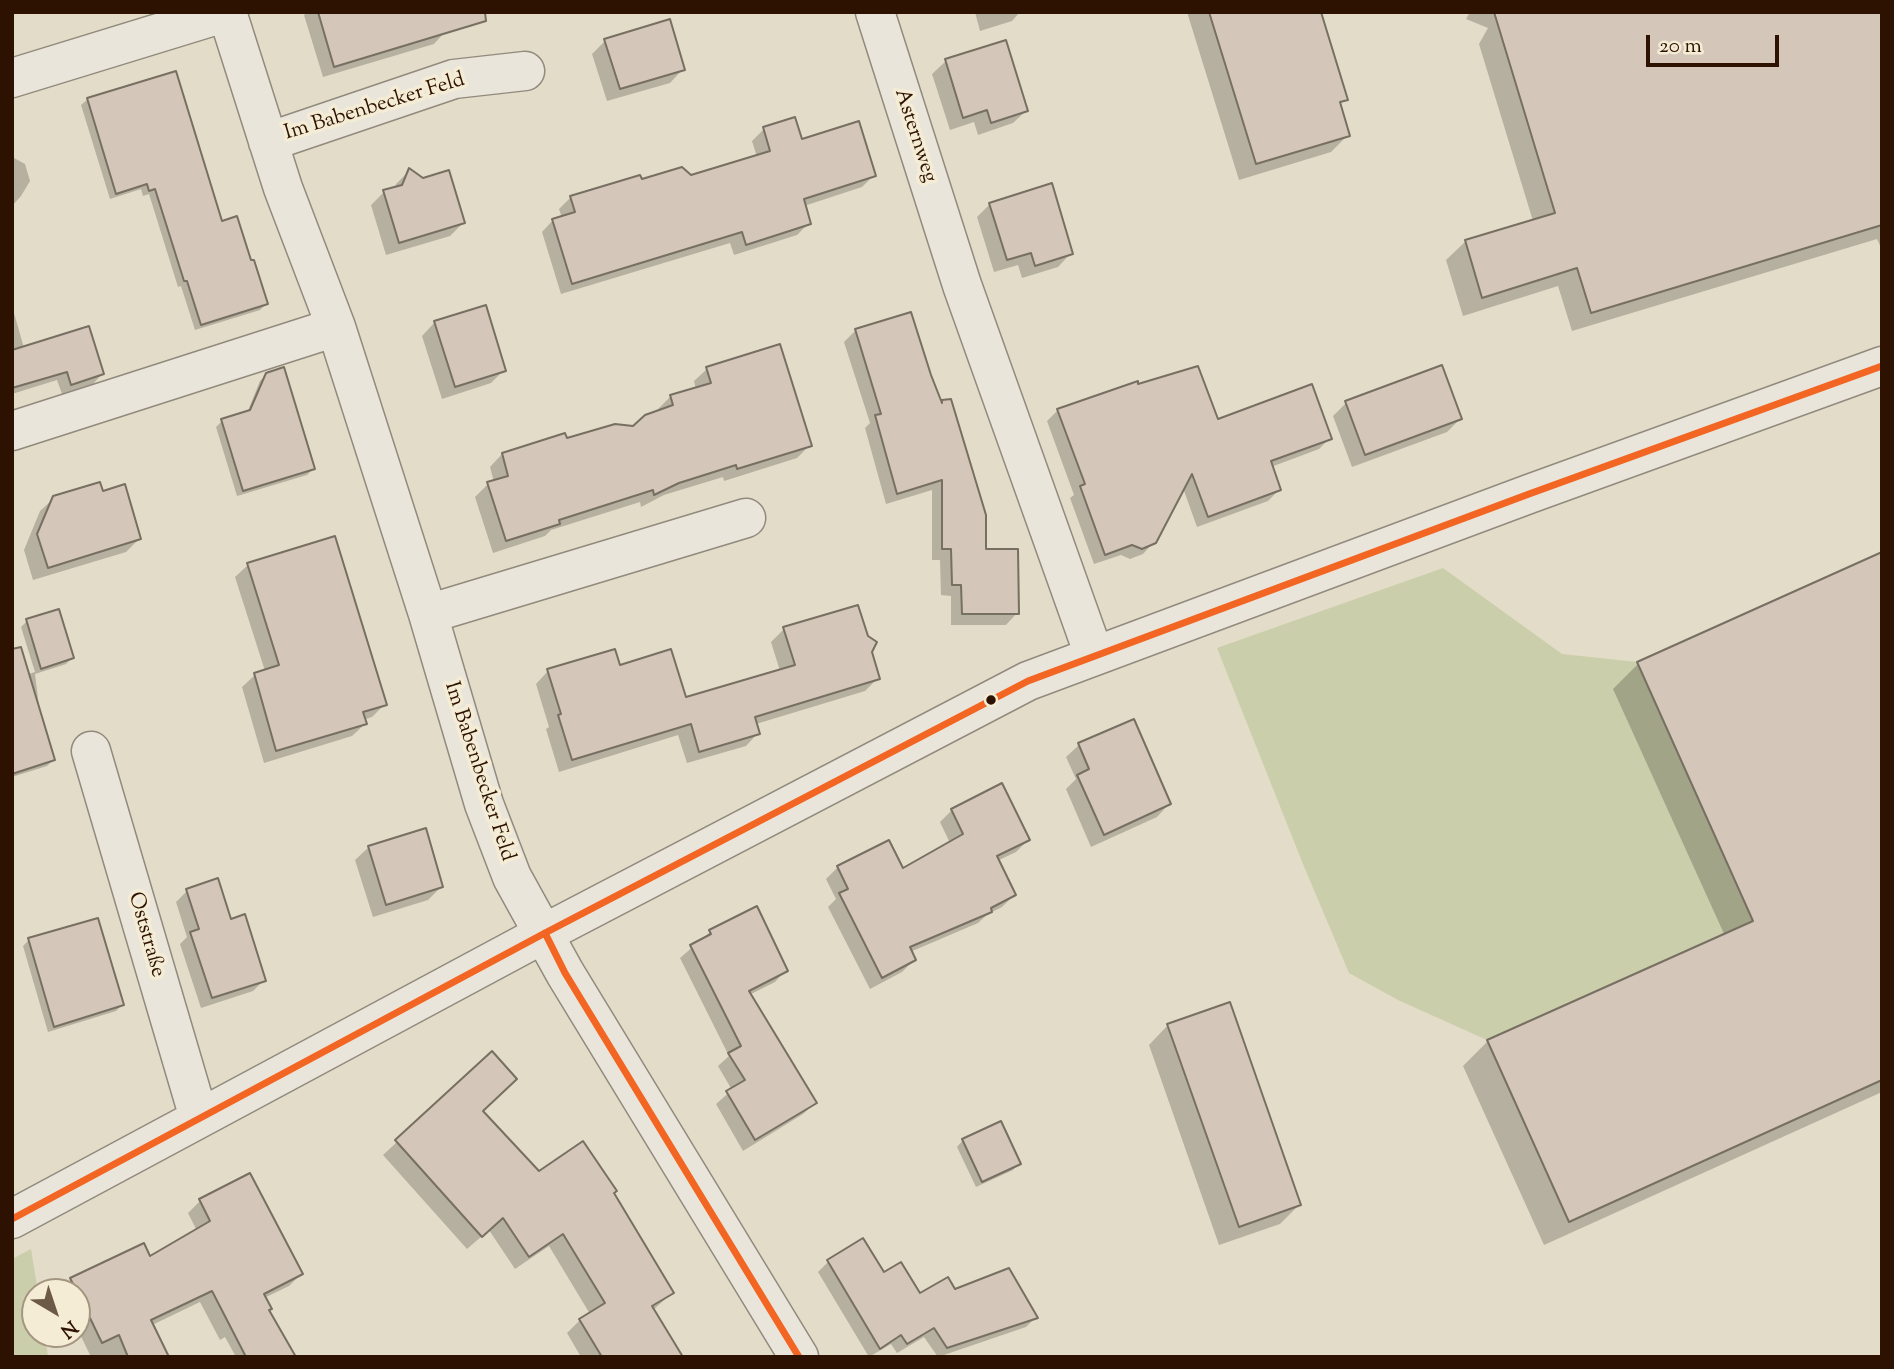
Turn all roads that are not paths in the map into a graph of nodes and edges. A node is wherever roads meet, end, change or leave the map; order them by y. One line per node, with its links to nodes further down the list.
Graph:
1 (875, 12): 10 (street, Asternweg)
2 (525, 71): 4 (street, Im Babenbecker Feld)
3 (12, 78): 4 (street, Im Babenbecker Feld)
4 (268, 142): 5 (street, Im Babenbecker Feld)
5 (336, 327): 7 (street); 9 (street, Im Babenbecker Feld)
6 (1882, 366): 10 (street)
7 (12, 431)
8 (746, 518): 9 (street)
9 (428, 614): 12 (street, Im Babenbecker Feld)
10 (1094, 655): 12 (street)
11 (91, 751): 13 (street, Oststraße)
12 (545, 933): 13 (street); 15 (street, Im Babenbecker Feld)
13 (199, 1118): 14 (street)
14 (24, 1212)
15 (799, 1357)

